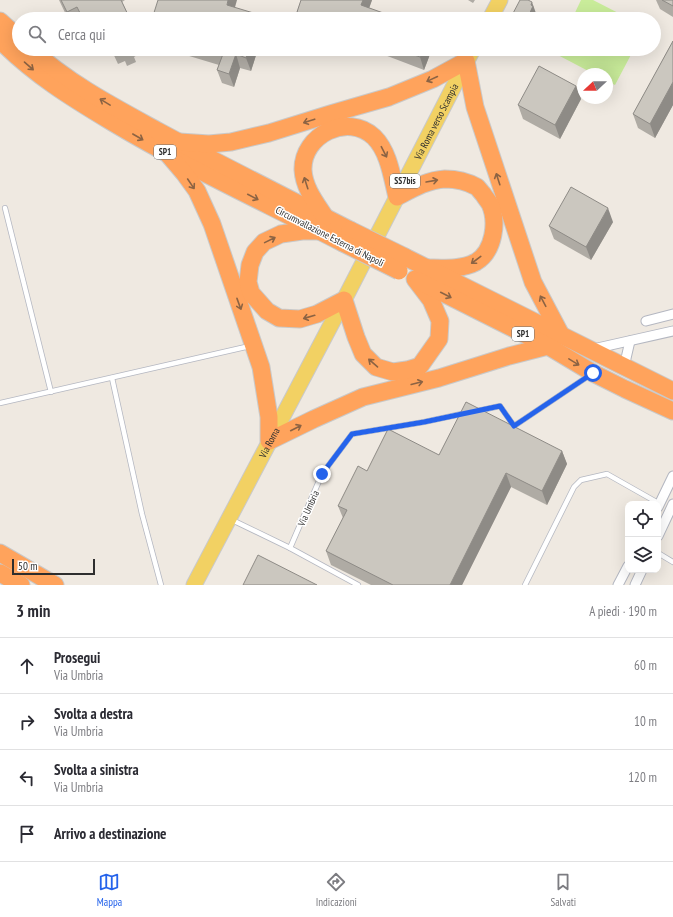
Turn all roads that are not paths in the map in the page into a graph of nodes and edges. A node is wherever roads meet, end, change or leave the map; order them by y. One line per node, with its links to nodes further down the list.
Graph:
1 (500, 0): 2 (main road)
2 (494, 12)
3 (0, 20): 4 (highway)
4 (12, 31)
5 (0, 40): 6 (highway, Circumvallazione Esterna di Napoli / SP1, one-way to 6)
6 (12, 51)
7 (18, 56): 12 (highway, Circumvallazione Esterna di Napoli / SP1, one-way to 12)
8 (38, 56): 12 (highway, Circumvallazione Esterna di Napoli / SP1, one-way to 8)
9 (468, 56): 12 (highway, one-way to 12)
10 (469, 56): 13 (main road, Via Roma verso Scampia / SS7bis)
11 (470, 56): 21 (highway, one-way to 11)
12 (173, 148): 15 (highway, Circumvallazione Esterna di Napoli / SP1); 23 (highway, one-way to 23)
13 (397, 197): 15 (highway, one-way to 13); 16 (highway, one-way to 16); 17 (main road, Via Roma verso Scampia / SS7bis)
14 (5, 208): 30 (lane)
15 (322, 224): 16 (highway, Circumvallazione Esterna di Napoli / SP1, bridge); 17 (highway, one-way to 15)
16 (420, 273): 17 (highway, one-way to 17); 21 (highway, Circumvallazione Esterna di Napoli / SP1); 24 (highway, Circumvallazione Esterna di Napoli / SP1, one-way to 24)
17 (344, 300): 33 (main road, Via Roma)
18 (673, 314): 19 (street)
19 (646, 321)
20 (673, 331): 22 (street)
21 (561, 335): 25 (highway, Circumvallazione Esterna di Napoli / SP1)
22 (630, 341): 25 (street); 26 (street)
23 (254, 345): 28 (lane); 33 (highway)
24 (548, 346): 27 (highway, Circumvallazione Esterna di Napoli / SP1, one-way to 27); 33 (highway, one-way to 24)
25 (590, 350): 26 (highway, Circumvallazione Esterna di Napoli / SP1)
26 (624, 367): 29 (highway, Circumvallazione Esterna di Napoli / SP1)
27 (593, 373): 32 (highway, Circumvallazione Esterna di Napoli / SP1); 40 (lane, Via Umbria)
28 (112, 378): 30 (lane); 49 (lane)
29 (673, 391)
30 (51, 392): 31 (lane)
31 (0, 403)
32 (673, 411)
33 (269, 441): 38 (main road, Via Roma)
34 (673, 476): 36 (street)
35 (651, 501): 52 (lane)
36 (661, 502)
37 (673, 504): 39 (street)
38 (229, 518): 40 (lane); 50 (main road, Via Roma)
39 (661, 530)
40 (290, 548): 51 (lane)
41 (0, 553): 48 (highway)
42 (661, 555): 43 (lane)
43 (673, 562)
44 (625, 572): 53 (street)
45 (0, 573): 47 (highway)
46 (641, 573): 54 (street)
47 (21, 585)
48 (55, 585)
49 (162, 585)
50 (194, 585)
51 (358, 585)
52 (525, 585)
53 (618, 585)
54 (635, 585)

